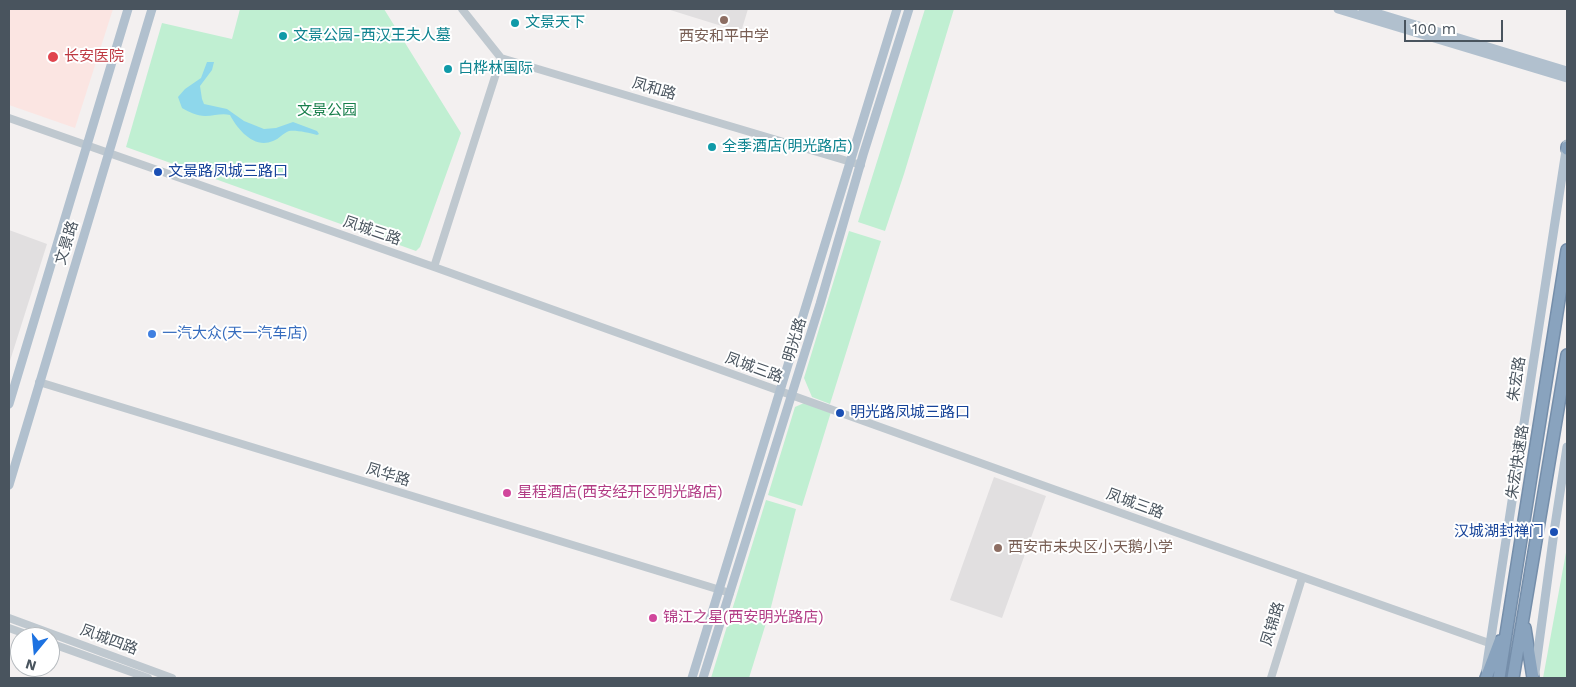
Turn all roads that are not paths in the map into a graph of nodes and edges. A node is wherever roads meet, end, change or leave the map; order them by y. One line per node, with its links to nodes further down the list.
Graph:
1 (128, 9): 12 (main road, 文景路)
2 (152, 9): 14 (main road, 文景路)
3 (462, 9): 8 (street)
4 (897, 9): 15 (main road, 明光路)
5 (909, 9): 16 (main road, 明光路)
6 (1338, 9): 10 (main road)
7 (1363, 9): 9 (main road)
8 (501, 58): 15 (street, 凤和路); 18 (street)
9 (1567, 70)
10 (1567, 78)
11 (9, 118): 12 (street, 凤城三路)
12 (88, 147): 14 (street, 凤城三路); 23 (main road, 文景路)
13 (1567, 147): 32 (main road, 朱宏路)
14 (108, 154): 18 (street, 凤城三路); 20 (main road, 文景路)
15 (851, 162): 16 (street, 凤和路); 21 (main road, 明光路)
16 (860, 165): 22 (main road, 明光路)
17 (1567, 250): 30 (highway, 朱宏快速路)
18 (434, 267): 21 (street, 凤城三路)
19 (1567, 355): 31 (highway, 朱宏快速路)
20 (39, 382): 25 (main road, 文景路); 27 (street, 凤华路)
21 (779, 392): 22 (street, 凤城三路); 27 (main road, 明光路)
22 (792, 396): 26 (street, 凤城三路); 28 (main road, 明光路)
23 (9, 404)
24 (1567, 446): 42 (main road)
25 (9, 485)
26 (1302, 578): 32 (street, 凤城三路); 38 (street, 凤锦路)
27 (719, 590): 28 (street, 凤华路); 36 (main road, 明光路)
28 (730, 593): 37 (main road, 明光路)
29 (9, 618): 35 (street, 凤城四路)
30 (1508, 618): 39 (highway); 40 (highway, 朱宏快速路)
31 (1524, 620): 41 (highway, 朱宏快速路); 42 (highway)
32 (1489, 643): 39 (main road, 朱宏路)
33 (60, 647): 34 (street, 凤城四路)
34 (148, 678)
35 (172, 678)
36 (692, 678)
37 (703, 678)
38 (1271, 678)
39 (1485, 678)
40 (1499, 678)
41 (1513, 678)
42 (1533, 678)

